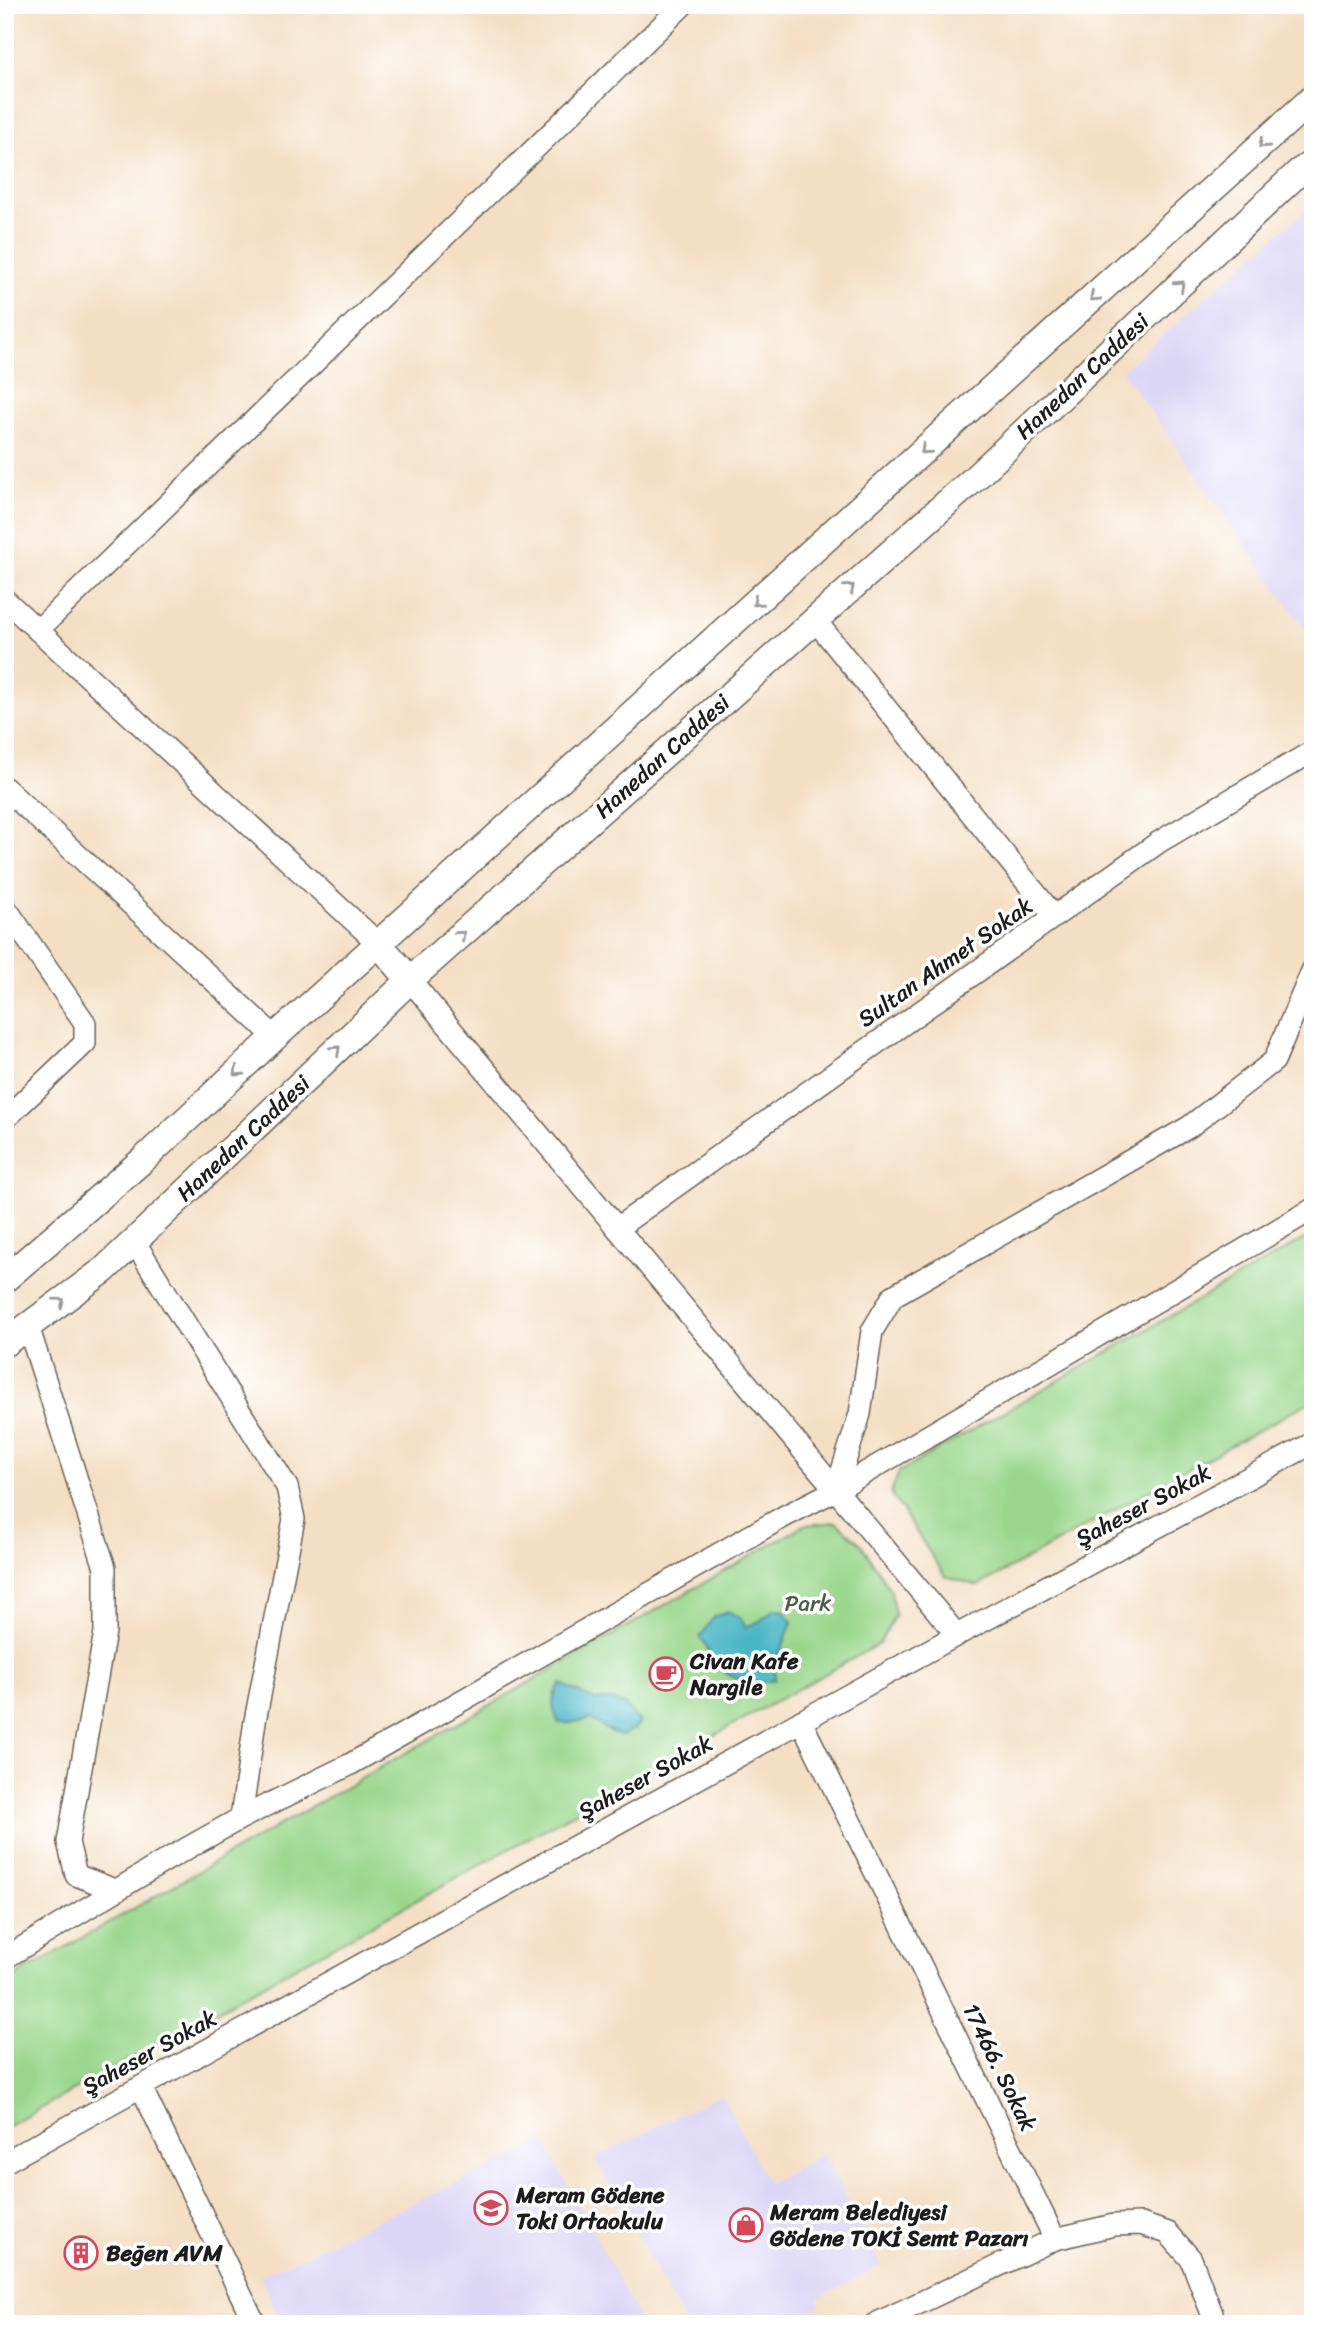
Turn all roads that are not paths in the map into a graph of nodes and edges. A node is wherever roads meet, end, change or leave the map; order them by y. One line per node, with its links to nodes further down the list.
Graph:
1 (683, 5): 6 (street)
2 (1313, 98): 11 (street, one-way to 11)
3 (1313, 163): 5 (street, Hanedan Caddesi, one-way to 3)
4 (5, 600): 6 (street)
5 (815, 620): 10 (street); 13 (street, Hanedan Caddesi, one-way to 5)
6 (38, 630): 11 (street)
7 (1313, 751): 10 (street, Sultan Ahmet Sokak)
8 (5, 788): 14 (street)
9 (5, 906): 15 (street)
10 (1054, 916): 17 (street, Sultan Ahmet Sokak)
11 (379, 944): 13 (street); 14 (street)
12 (1313, 969): 23 (street)
13 (410, 980): 17 (street); 18 (street, Hanedan Caddesi, one-way to 13)
14 (275, 1037): 19 (street, one-way to 19)
15 (5, 1119)
16 (1313, 1209): 23 (street)
17 (617, 1228): 23 (street)
18 (134, 1241): 20 (street, Hanedan Caddesi, one-way to 18); 26 (street)
19 (5, 1279)
20 (28, 1326): 21 (street, Hanedan Caddesi); 27 (street)
21 (5, 1343)
22 (1313, 1443): 24 (street, Şaheser Sokak)
23 (836, 1490): 24 (street); 26 (street)
24 (957, 1635): 25 (street, Şaheser Sokak)
25 (801, 1721): 29 (street, Şaheser Sokak); 31 (street, 17466. Sokak)
26 (242, 1818): 27 (street)
27 (115, 1890): 28 (street)
28 (5, 1958)
29 (141, 2087): 30 (street, Şaheser Sokak); 32 (street)
30 (5, 2162)
31 (1055, 2239): 33 (street); 34 (street)
32 (255, 2324)
33 (874, 2324)
34 (1216, 2324)

